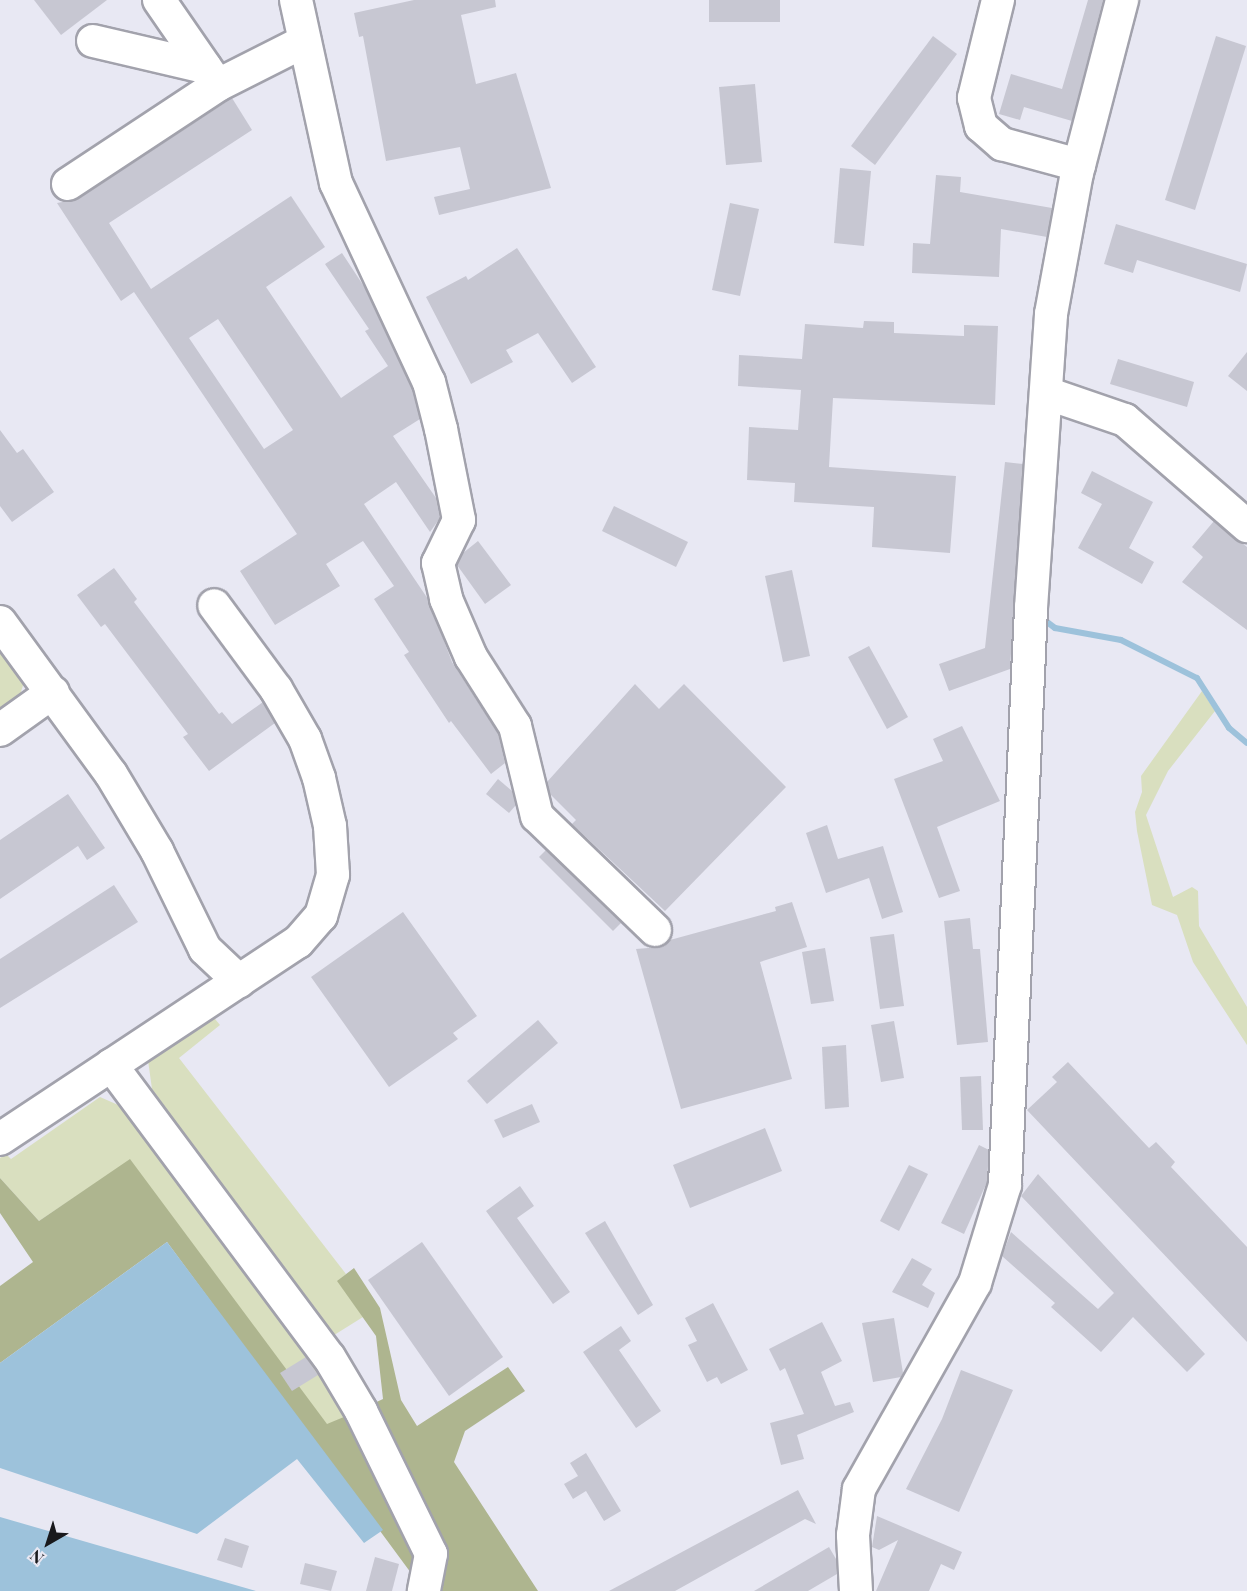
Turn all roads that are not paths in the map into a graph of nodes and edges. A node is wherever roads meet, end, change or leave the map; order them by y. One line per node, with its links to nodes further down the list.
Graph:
1 (159, 0): 7 (street)
2 (296, 0): 6 (street)
3 (998, 0): 8 (street)
4 (1122, 0): 8 (street)
5 (93, 41): 7 (street)
6 (305, 41): 7 (street); 16 (street)
7 (212, 76): 9 (street)
8 (1079, 165): 10 (street)
9 (68, 184)
10 (1046, 393): 11 (street); 21 (street)
11 (1247, 526)
12 (214, 605): 17 (street)
13 (0, 622): 14 (street)
14 (53, 693): 15 (street); 17 (street)
15 (0, 730)
16 (655, 930)
17 (239, 981): 18 (street)
18 (111, 1065): 19 (street); 20 (street)
19 (0, 1139)
20 (424, 1591)
21 (856, 1591)

